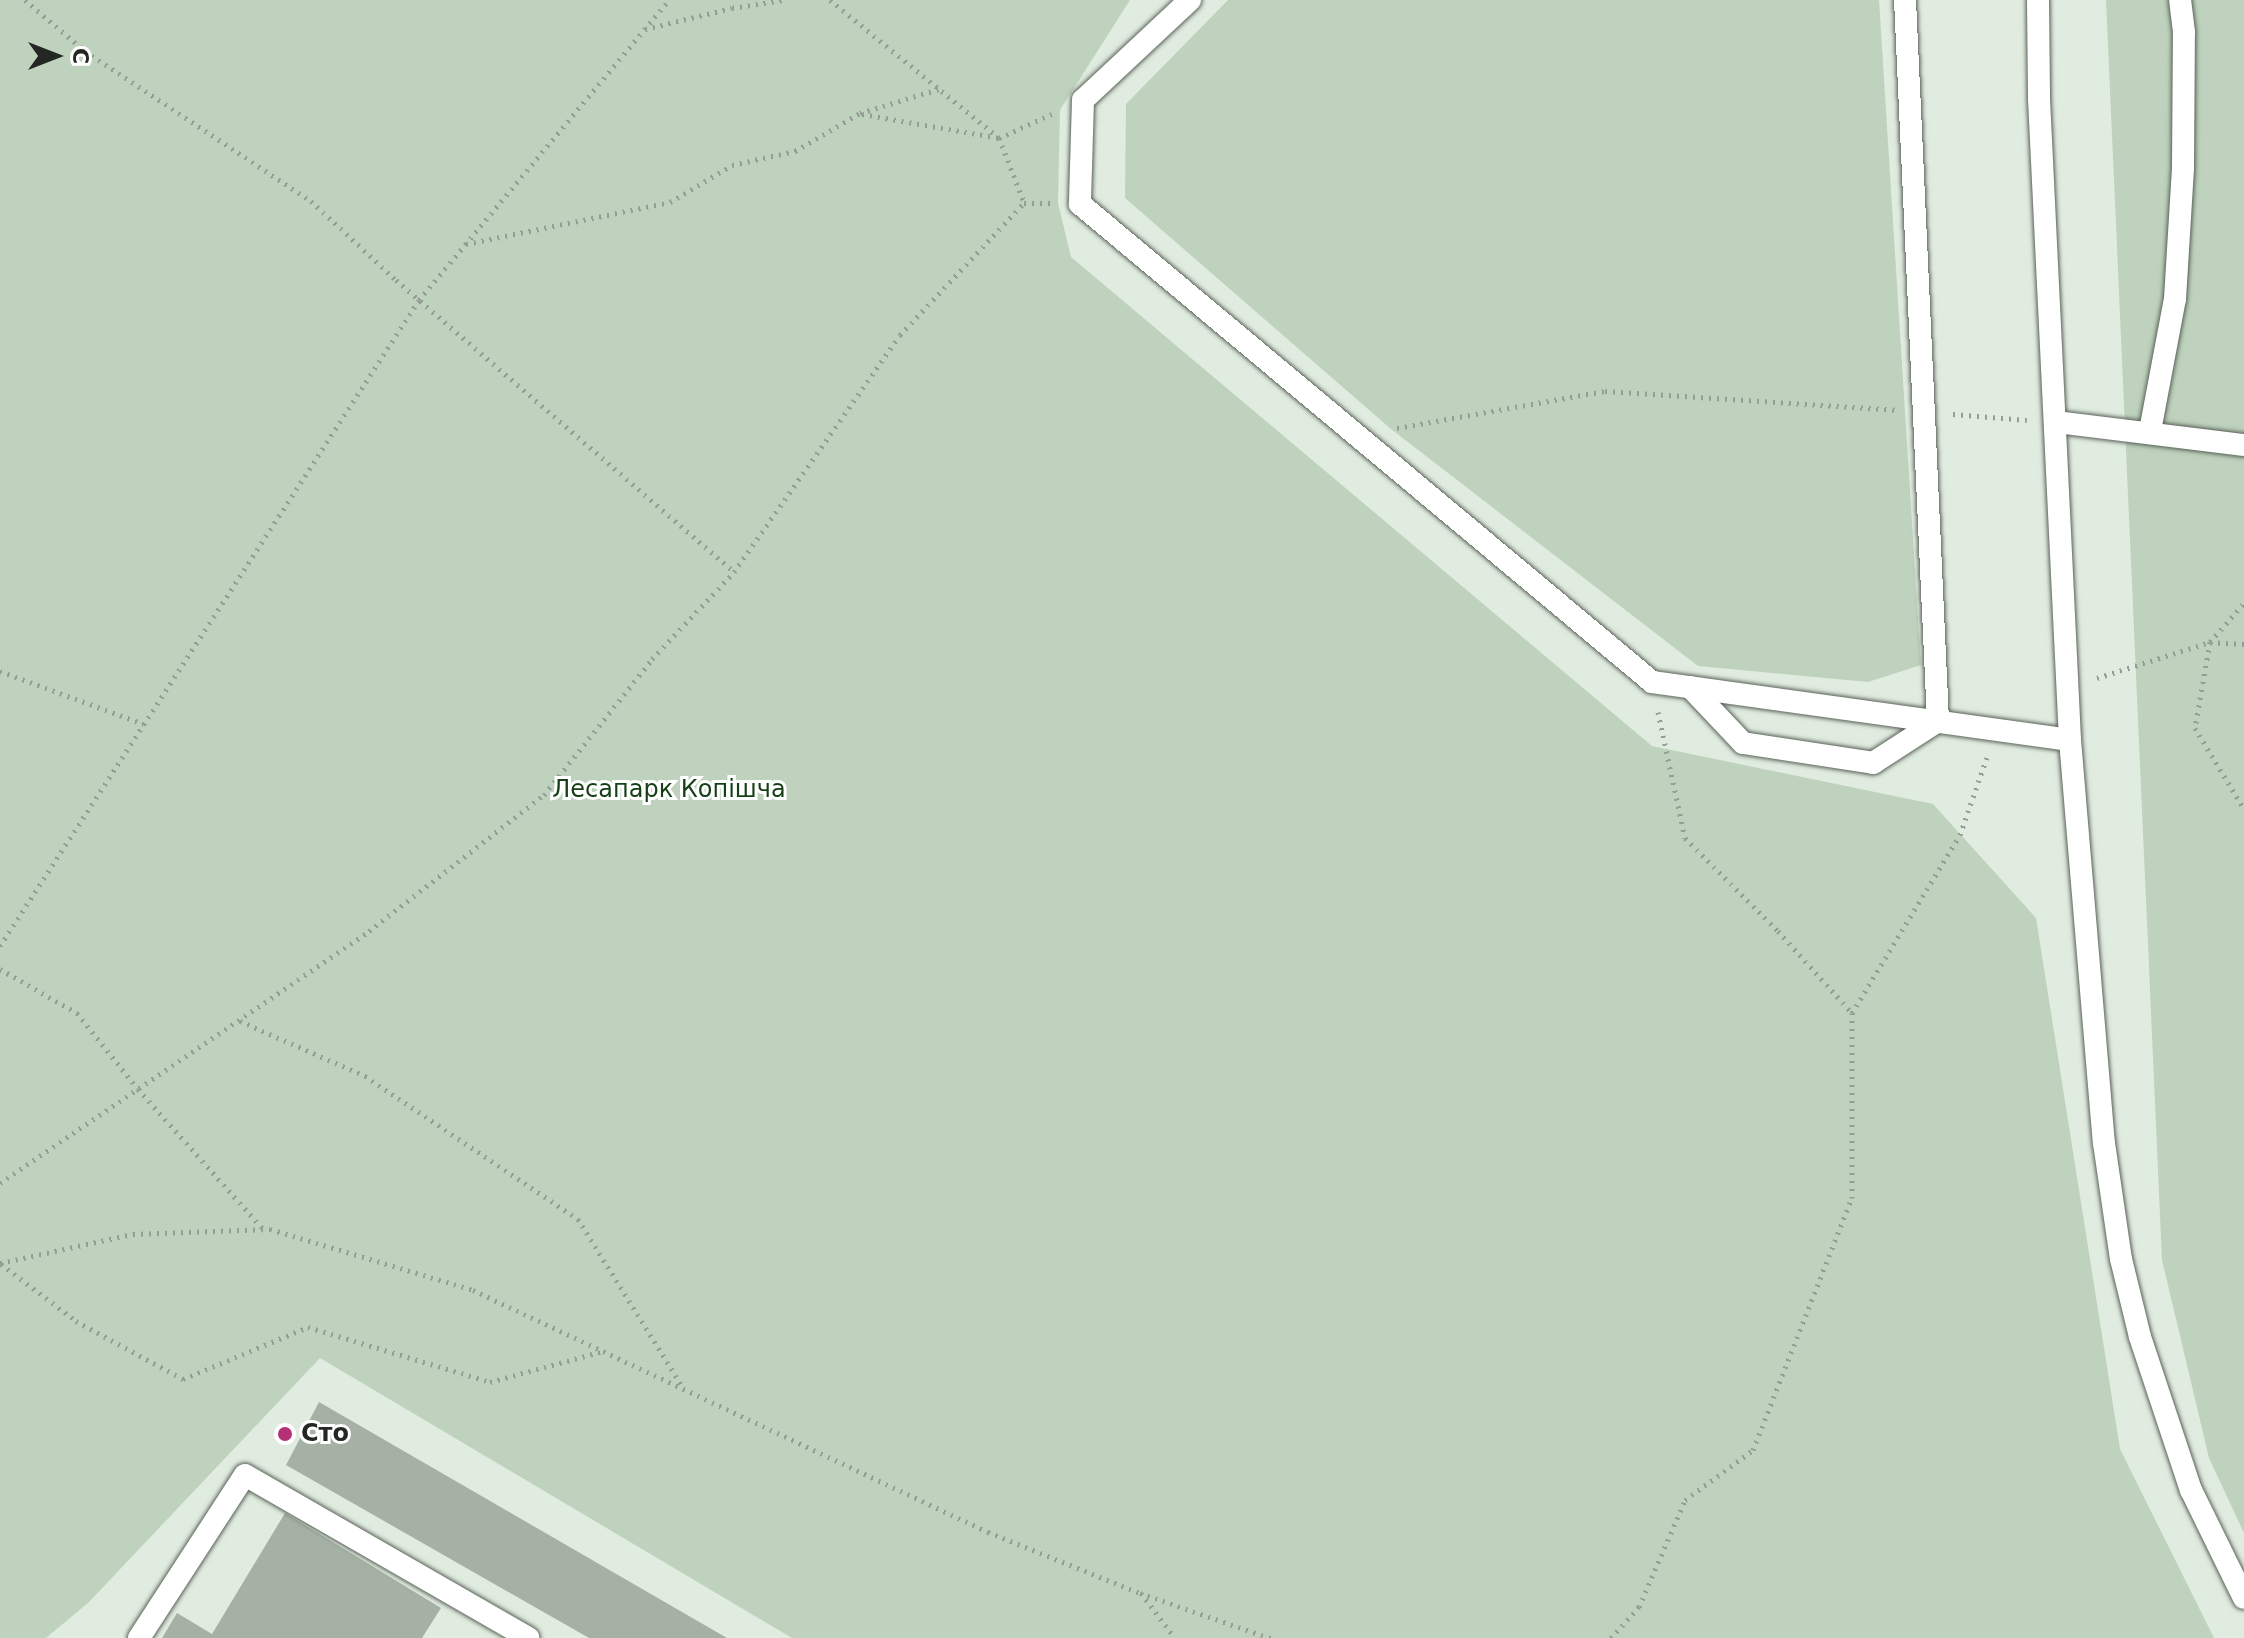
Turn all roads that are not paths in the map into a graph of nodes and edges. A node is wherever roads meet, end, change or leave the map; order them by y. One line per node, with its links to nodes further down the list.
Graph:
1 (1190, 0): 8 (lane)
2 (1905, 0): 9 (lane)
3 (2038, 0): 5 (lane)
4 (2180, 0): 6 (lane)
5 (2056, 422): 6 (lane); 10 (lane)
6 (2150, 431): 7 (lane)
7 (2244, 445)
8 (1690, 687): 9 (lane); 9 (lane)
9 (1938, 721): 10 (lane)
10 (2070, 740): 11 (lane)
11 (2244, 1598)
12 (139, 1638): 13 (lane)
13 (528, 1638)

